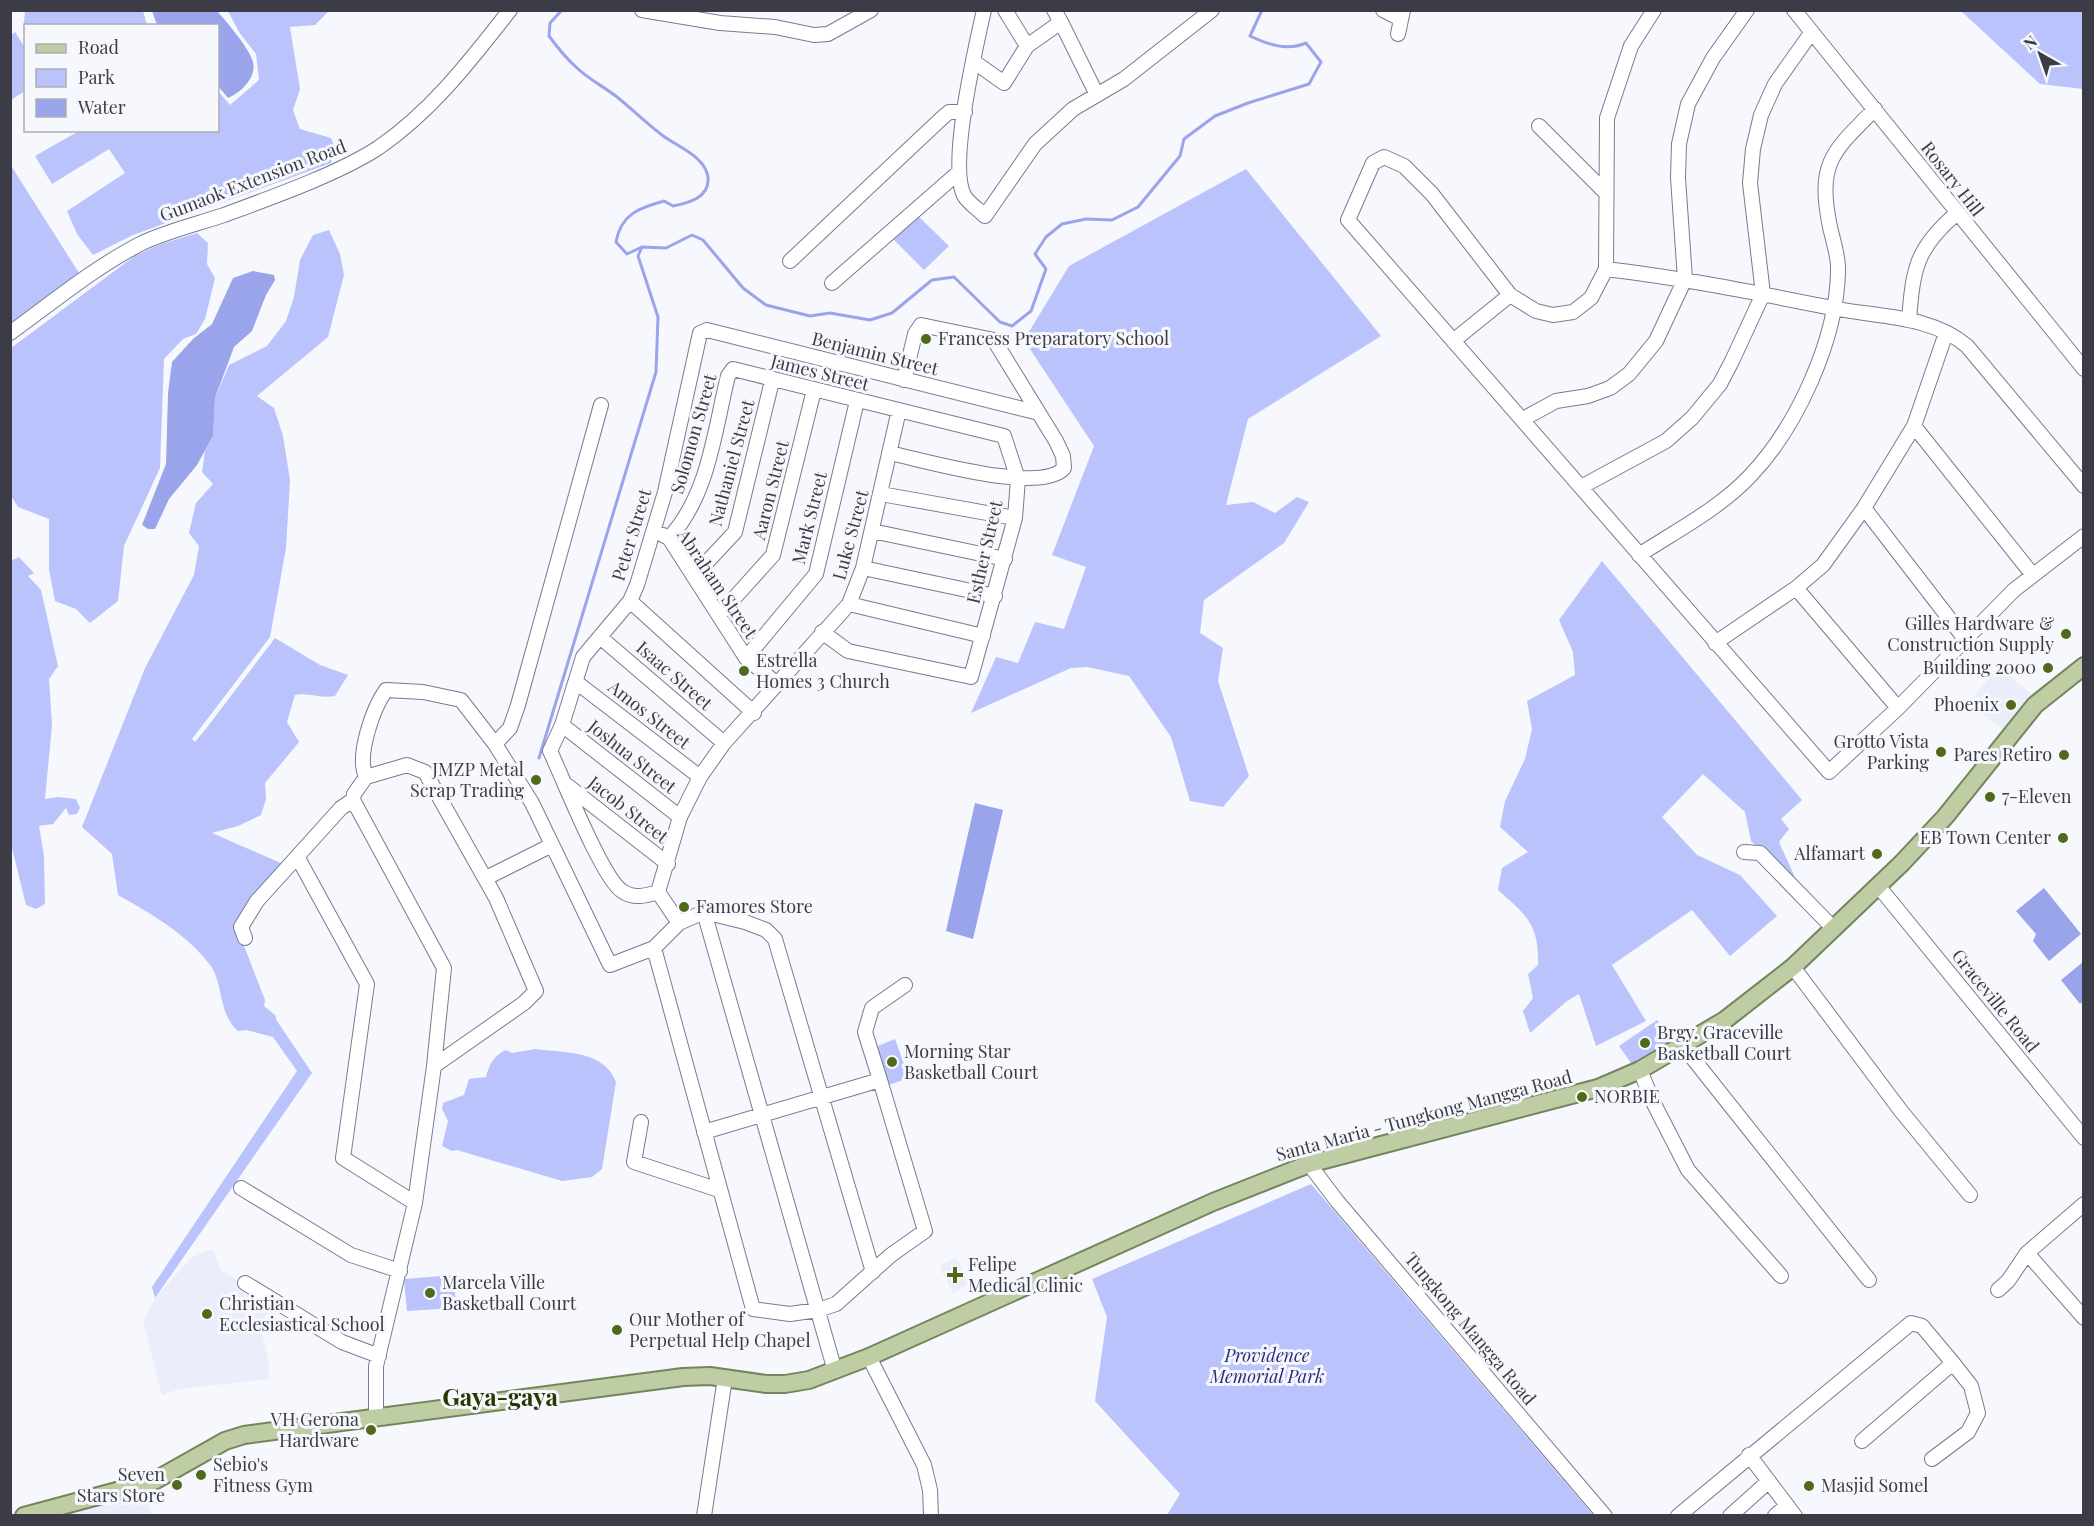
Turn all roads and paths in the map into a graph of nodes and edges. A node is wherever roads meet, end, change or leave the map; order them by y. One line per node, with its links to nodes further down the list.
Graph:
1 (510, 10): 33 (street, Gumaok Extension Road)
2 (642, 10): 3 (street)
3 (871, 10)
4 (984, 10): 16 (street)
5 (1005, 10): 15 (street)
6 (1212, 10): 17 (street)
7 (1383, 10): 11 (street)
8 (1654, 10): 22 (street)
9 (1747, 10): 26 (street)
10 (1794, 10): 13 (street, Rosary Hill)
11 (1402, 15): 14 (street)
12 (1058, 16): 15 (street); 17 (street)
13 (1811, 33): 18 (street, Rosary Hill); 28 (street)
14 (1398, 34)
15 (1027, 46): 16 (street)
16 (973, 61): 19 (street)
17 (1097, 95): 21 (street)
18 (1875, 109): 23 (street, Rosary Hill); 30 (street)
19 (965, 112): 21 (street); 24 (street)
20 (1539, 126): 22 (street)
21 (959, 172): 27 (street)
22 (1606, 193): 25 (street)
23 (1956, 214): 31 (street); 37 (street, Rosary Hill)
24 (790, 261)
25 (1606, 269): 26 (street); 29 (street)
26 (1684, 279): 28 (street); 45 (street)
27 (832, 284)
28 (1763, 294): 30 (street); 50 (street)
29 (1510, 295): 35 (street); 35 (street)
30 (1835, 309): 31 (street); 58 (street)
31 (1909, 320): 34 (street)
32 (702, 331): 38 (street, Benjamin Street); 54 (street, Peter Street)
33 (10, 333)
34 (1946, 333): 46 (street); 49 (street)
35 (1453, 341): 45 (street)
36 (733, 369): 39 (street, James Street); 57 (street, Solomon Street)
37 (2084, 369)
38 (904, 380): 44 (street, Benjamin Street); 44 (street)
39 (772, 381): 40 (street, James Street); 62 (street, Nathaniel Street)
40 (814, 390): 41 (street, James Street); 67 (street, Aaron Street)
41 (857, 401): 43 (street, James Street); 73 (street, Mark Street)
42 (601, 405): 81 (street)
43 (899, 410): 47 (street, Luke Street); 48 (street, Esther Street)
44 (1039, 413): 48 (street)
45 (1523, 419): 50 (street)
46 (1914, 426): 52 (street); 61 (street)
47 (890, 453): 48 (street); 51 (street, Luke Street)
48 (1018, 479): 53 (street, Esther Street)
49 (2084, 486)
50 (1581, 487): 58 (street)
51 (881, 494): 53 (street); 55 (street, Luke Street)
52 (1864, 508): 63 (street); 71 (street)
53 (1015, 518): 59 (street, Esther Street)
54 (654, 530): 57 (street, Abraham Street); 65 (street, Peter Street)
55 (872, 531): 59 (street); 60 (street, Luke Street)
56 (2084, 536): 61 (street)
57 (669, 538): 62 (street, Abraham Street)
58 (1639, 555): 72 (street)
59 (1005, 559): 64 (street, Esther Street)
60 (863, 568): 64 (street); 66 (street, Luke Street)
61 (2032, 574): 71 (street)
62 (694, 576): 67 (street, Abraham Street)
63 (1796, 588): 72 (street); 77 (street)
64 (995, 596): 69 (street, Esther Street)
65 (630, 601): 70 (street, Peter Street); 78 (street)
66 (849, 604): 68 (street, Luke Street); 69 (street)
67 (719, 615): 73 (street, Abraham Street)
68 (822, 632): 69 (street, Esther Street); 76 (street, Luke Street)
69 (983, 636)
70 (600, 637): 75 (street, Peter Street); 80 (street, Isaac Street)
71 (1965, 639): 77 (street)
72 (1715, 643): 77 (street)
73 (746, 658): 76 (street, Abraham Street)
74 (2084, 666): 92 (main road, Santa Maria - Tungkong Mangga Road)
75 (576, 682): 79 (street, Peter Street); 83 (street, Amos Street)
76 (777, 684): 78 (street, Luke Street)
77 (1898, 708)
78 (754, 713): 80 (street, Luke Street)
79 (562, 725): 84 (street, Peter Street); 86 (street, Joshua Street)
80 (724, 743): 83 (street, Luke Street)
81 (495, 744): 82 (street); 87 (street)
82 (366, 777): 85 (street); 91 (street)
83 (700, 777): 86 (street, Luke Street)
84 (566, 785): 90 (street, Jacob Street); 93 (street, Peter Street)
85 (353, 800): 89 (street); 102 (street)
86 (680, 816): 90 (street, Luke Street)
87 (552, 845): 91 (street); 98 (street)
88 (1744, 852): 96 (street)
89 (298, 858): 97 (street); 114 (street)
90 (668, 864): 93 (street, Luke Street)
91 (486, 878): 102 (street)
92 (1879, 887): 96 (main road, Santa Maria - Tungkong Mangga Road); 109 (street, Graceville Road)
93 (658, 892): 95 (street)
94 (704, 912): 95 (street); 105 (street); 106 (street)
95 (679, 923): 98 (street)
96 (1834, 929): 99 (main road, Santa Maria - Tungkong Mangga Road)
97 (245, 938)
98 (654, 948): 108 (street)
99 (1793, 967): 101 (main road, Santa Maria - Tungkong Mangga Road); 113 (street)
100 (905, 985): 104 (street)
101 (1683, 1046): 103 (main road, Santa Maria - Tungkong Mangga Road); 120 (street)
102 (434, 1066): 114 (street)
103 (1640, 1070): 110 (main road, Santa Maria - Tungkong Mangga Road); 119 (street)
104 (880, 1080): 105 (street); 118 (street)
105 (822, 1098): 106 (street); 118 (street)
106 (763, 1116): 108 (street); 123 (street)
107 (641, 1122): 112 (street)
108 (704, 1132): 112 (street)
109 (2084, 1138)
110 (1309, 1164): 126 (main road, Santa Maria - Tungkong Mangga Road); 139 (street, Tungkong Mangga Road)
111 (240, 1188): 117 (street)
112 (719, 1190): 123 (street)
113 (1970, 1195)
114 (415, 1203): 117 (street)
115 (2084, 1204): 116 (street)
116 (2027, 1252): 122 (street); 124 (street)
117 (400, 1271): 125 (street)
118 (873, 1272): 123 (street)
119 (1781, 1276)
120 (1869, 1280)
121 (245, 1283): 125 (street)
122 (1998, 1290)
123 (818, 1310): 128 (street)
124 (2084, 1318)
125 (379, 1356): 130 (street)
126 (869, 1357): 128 (main road, Santa Maria - Tungkong Mangga Road); 138 (street)
127 (1953, 1363): 131 (street); 132 (street); 133 (street)
128 (835, 1371): 129 (main road, Santa Maria - Tungkong Mangga Road)
129 (725, 1378): 130 (main road, Santa Maria - Tungkong Mangga Road); 137 (street)
130 (376, 1417): 136 (main road, Santa Maria - Tungkong Mangga Road)
131 (1862, 1441)
132 (1749, 1455): 134 (street); 140 (street)
133 (1932, 1459)
134 (1769, 1481): 135 (street); 141 (street)
135 (1791, 1510): 142 (street)
136 (24, 1515)
137 (704, 1515)
138 (931, 1515)
139 (1605, 1515)
140 (1678, 1515)
141 (1730, 1515)
142 (1775, 1515)

